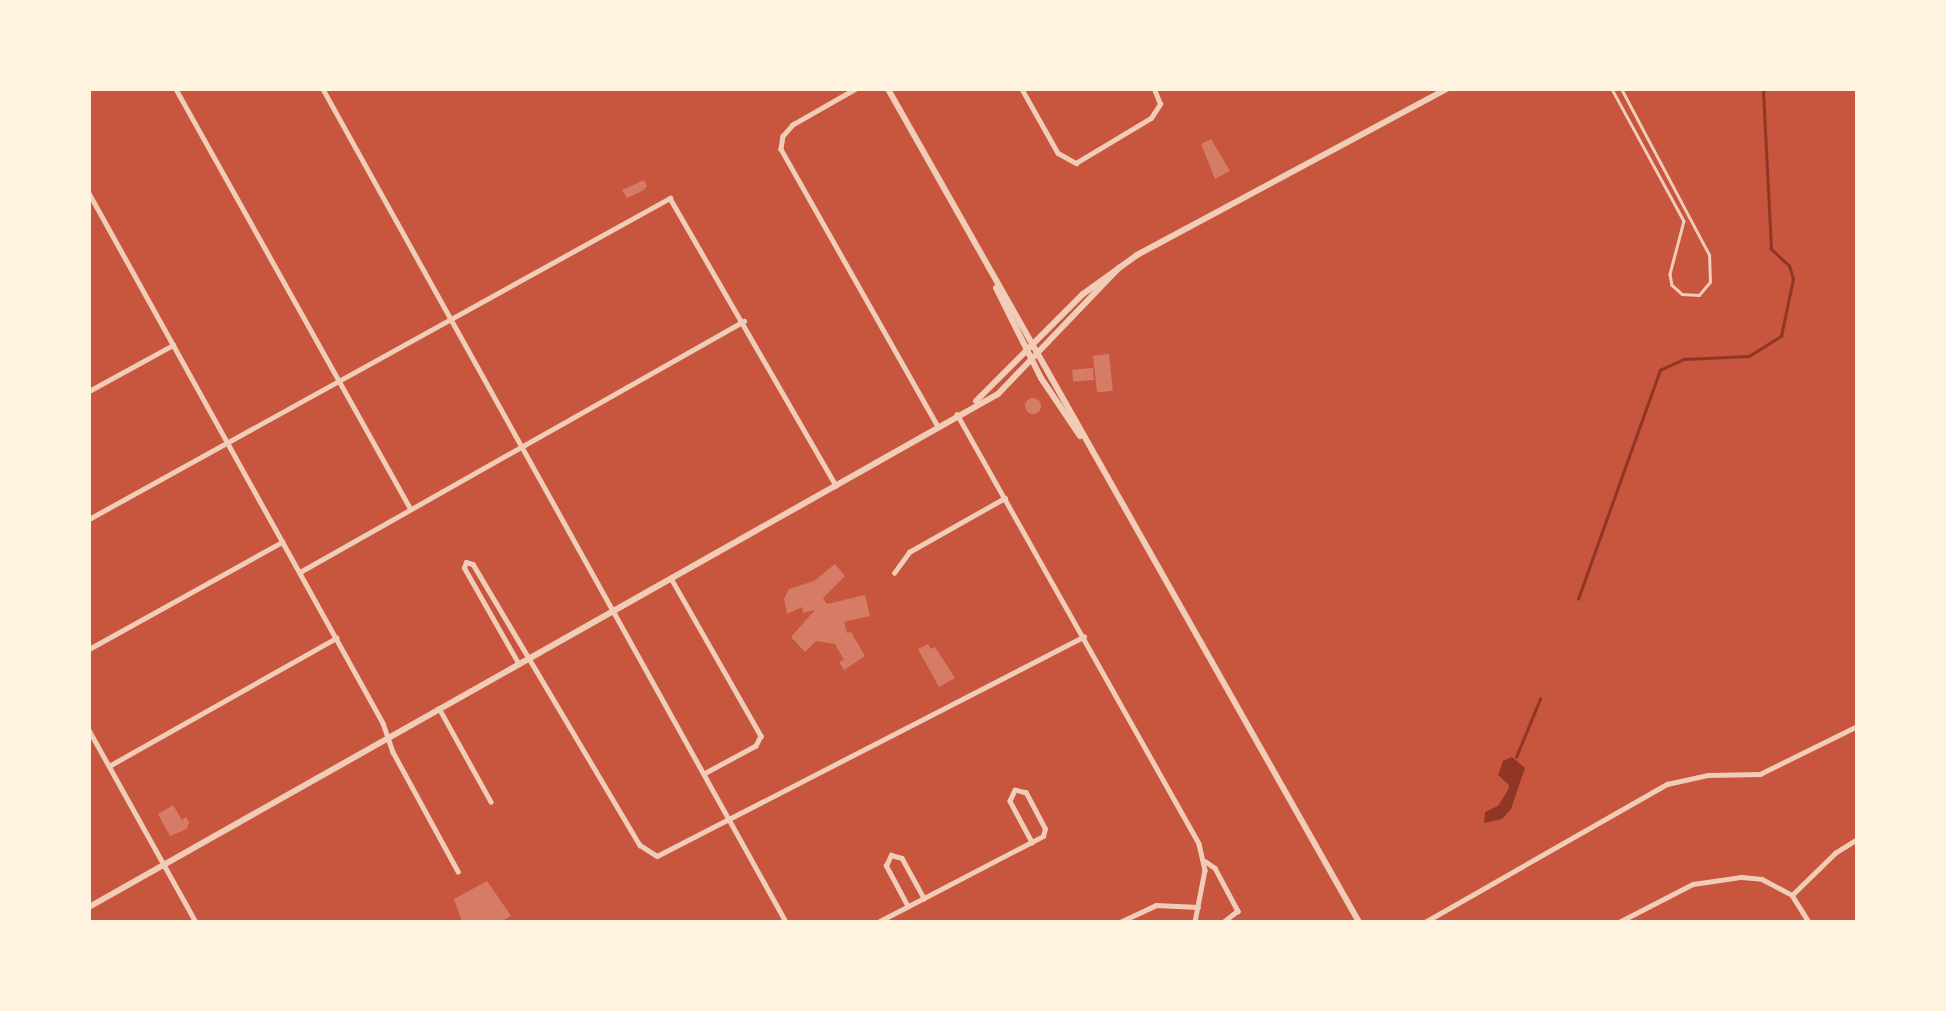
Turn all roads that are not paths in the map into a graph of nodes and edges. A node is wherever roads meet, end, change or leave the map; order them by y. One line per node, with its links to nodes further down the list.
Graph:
1 (176, 89): 20 (street)
2 (323, 89): 13 (street)
3 (856, 89): 24 (street)
4 (888, 89): 12 (street)
5 (1022, 89): 6 (street)
6 (1154, 89)
7 (1447, 89): 11 (street)
8 (1612, 89): 9 (lane)
9 (1621, 89)
10 (89, 192): 16 (street)
11 (1119, 268): 15 (street); 18 (street)
12 (989, 274): 15 (street); 17 (street)
13 (450, 319): 14 (street); 20 (street); 27 (street)
14 (744, 321): 27 (street); 28 (street)
15 (1035, 344): 17 (street); 18 (street)
16 (173, 345): 21 (street); 26 (street)
17 (1027, 352): 19 (street); 22 (street)
18 (1041, 354): 19 (street); 25 (street)
19 (1032, 363): 22 (street); 25 (street)
20 (339, 381): 26 (street); 30 (street)
21 (89, 391)
22 (970, 407): 23 (street)
23 (957, 414): 24 (street); 29 (street)
24 (939, 426): 28 (street)
25 (1085, 441): 66 (street)
26 (227, 442): 31 (street); 32 (street)
27 (523, 446): 30 (street); 36 (street)
28 (836, 486): 35 (street)
29 (1005, 498): 34 (street); 38 (street)
30 (411, 509): 33 (street)
31 (89, 519)
32 (282, 542): 33 (street); 39 (street)
33 (299, 572): 37 (street)
34 (894, 573)
35 (671, 578): 36 (street); 47 (street)
36 (612, 611): 40 (street); 47 (street)
37 (336, 638): 45 (street); 46 (street)
38 (1084, 638): 49 (street); 52 (street)
39 (89, 649)
40 (527, 658): 41 (street); 41 (street); 49 (street)
41 (518, 663): 42 (street)
42 (438, 708): 45 (street); 48 (street)
43 (1857, 726): 67 (street)
44 (89, 730): 46 (street)
45 (388, 736): 53 (street); 54 (street)
46 (109, 766): 53 (street)
47 (704, 774): 49 (street)
48 (492, 802)
49 (731, 821): 61 (street)
50 (1856, 840): 55 (street)
51 (1032, 842): 51 (street); 56 (street)
52 (1205, 860): 58 (street); 65 (street)
53 (163, 862): 59 (street); 60 (street)
54 (458, 871)
55 (1792, 895): 68 (street); 69 (street)
56 (924, 898): 57 (street); 57 (street)
57 (908, 907): 62 (street)
58 (1198, 907): 63 (street); 64 (street)
59 (89, 908)
60 (196, 922)
61 (786, 922)
62 (878, 922)
63 (1120, 922)
64 (1195, 922)
65 (1224, 922)
66 (1359, 922)
67 (1425, 922)
68 (1619, 922)
69 (1809, 922)

